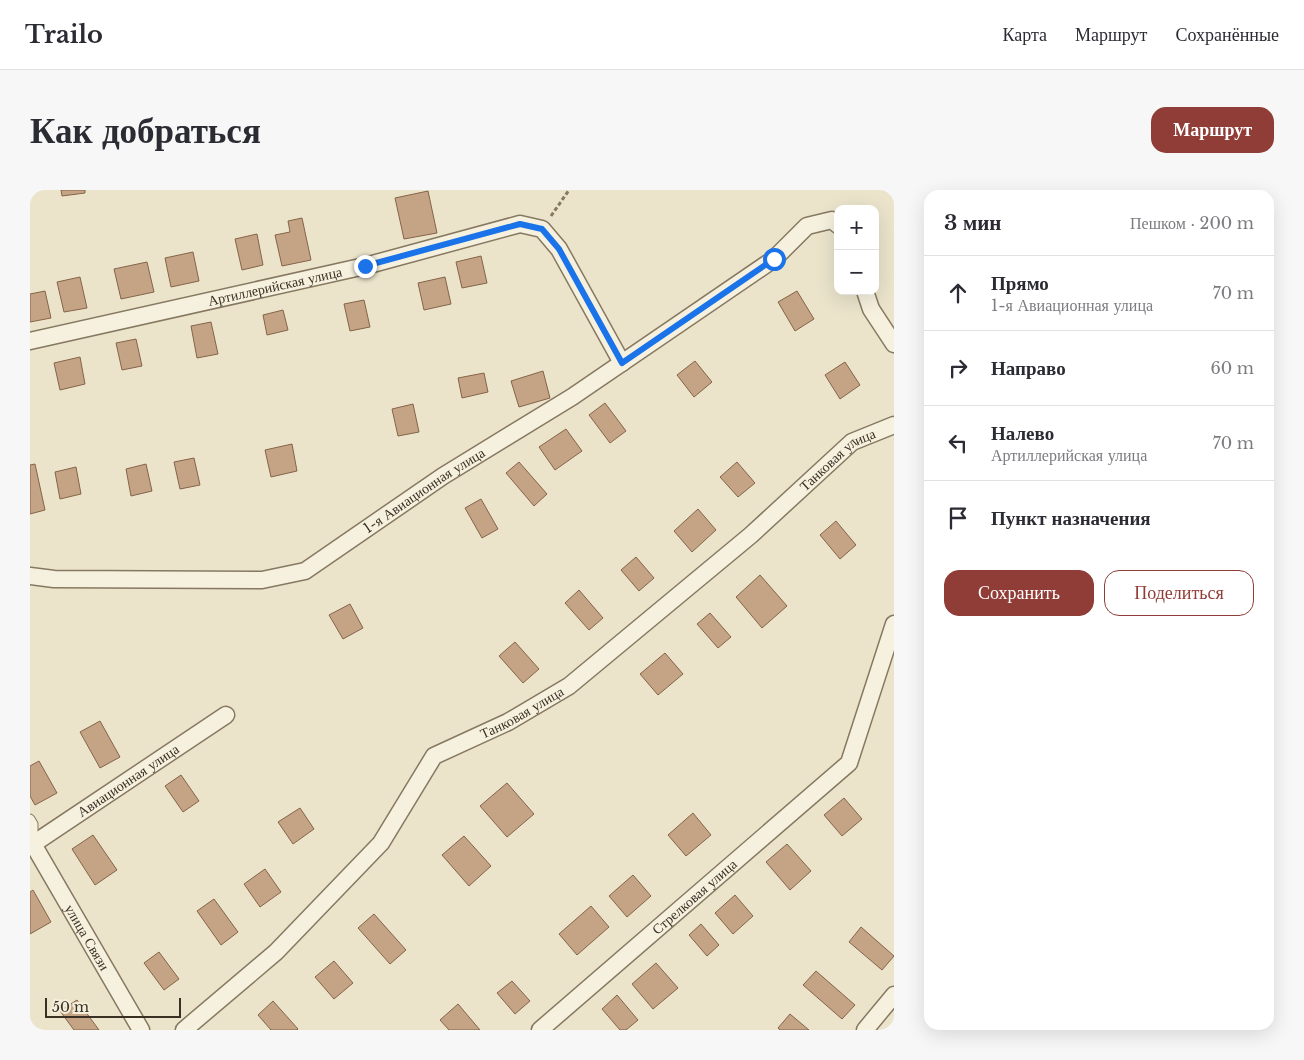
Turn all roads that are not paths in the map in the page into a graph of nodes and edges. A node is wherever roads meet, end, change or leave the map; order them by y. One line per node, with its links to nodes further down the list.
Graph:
1 (834, 222): 5 (street, 1-я Авиационная улица)
2 (866, 295): 4 (street)
3 (30, 341): 5 (street, Артиллерийская улица)
4 (894, 344)
5 (622, 363): 7 (street, 1-я Авиационная улица)
6 (894, 425): 14 (street, Танковая улица)
7 (30, 576)
8 (894, 624): 15 (street, Стрелковая улица)
9 (226, 715): 11 (street, Авиационная улица)
10 (30, 819): 11 (lane)
11 (32, 845): 13 (street, улица Связи)
12 (894, 995): 16 (street)
13 (141, 1030)
14 (184, 1030)
15 (540, 1030)
16 (865, 1030)

